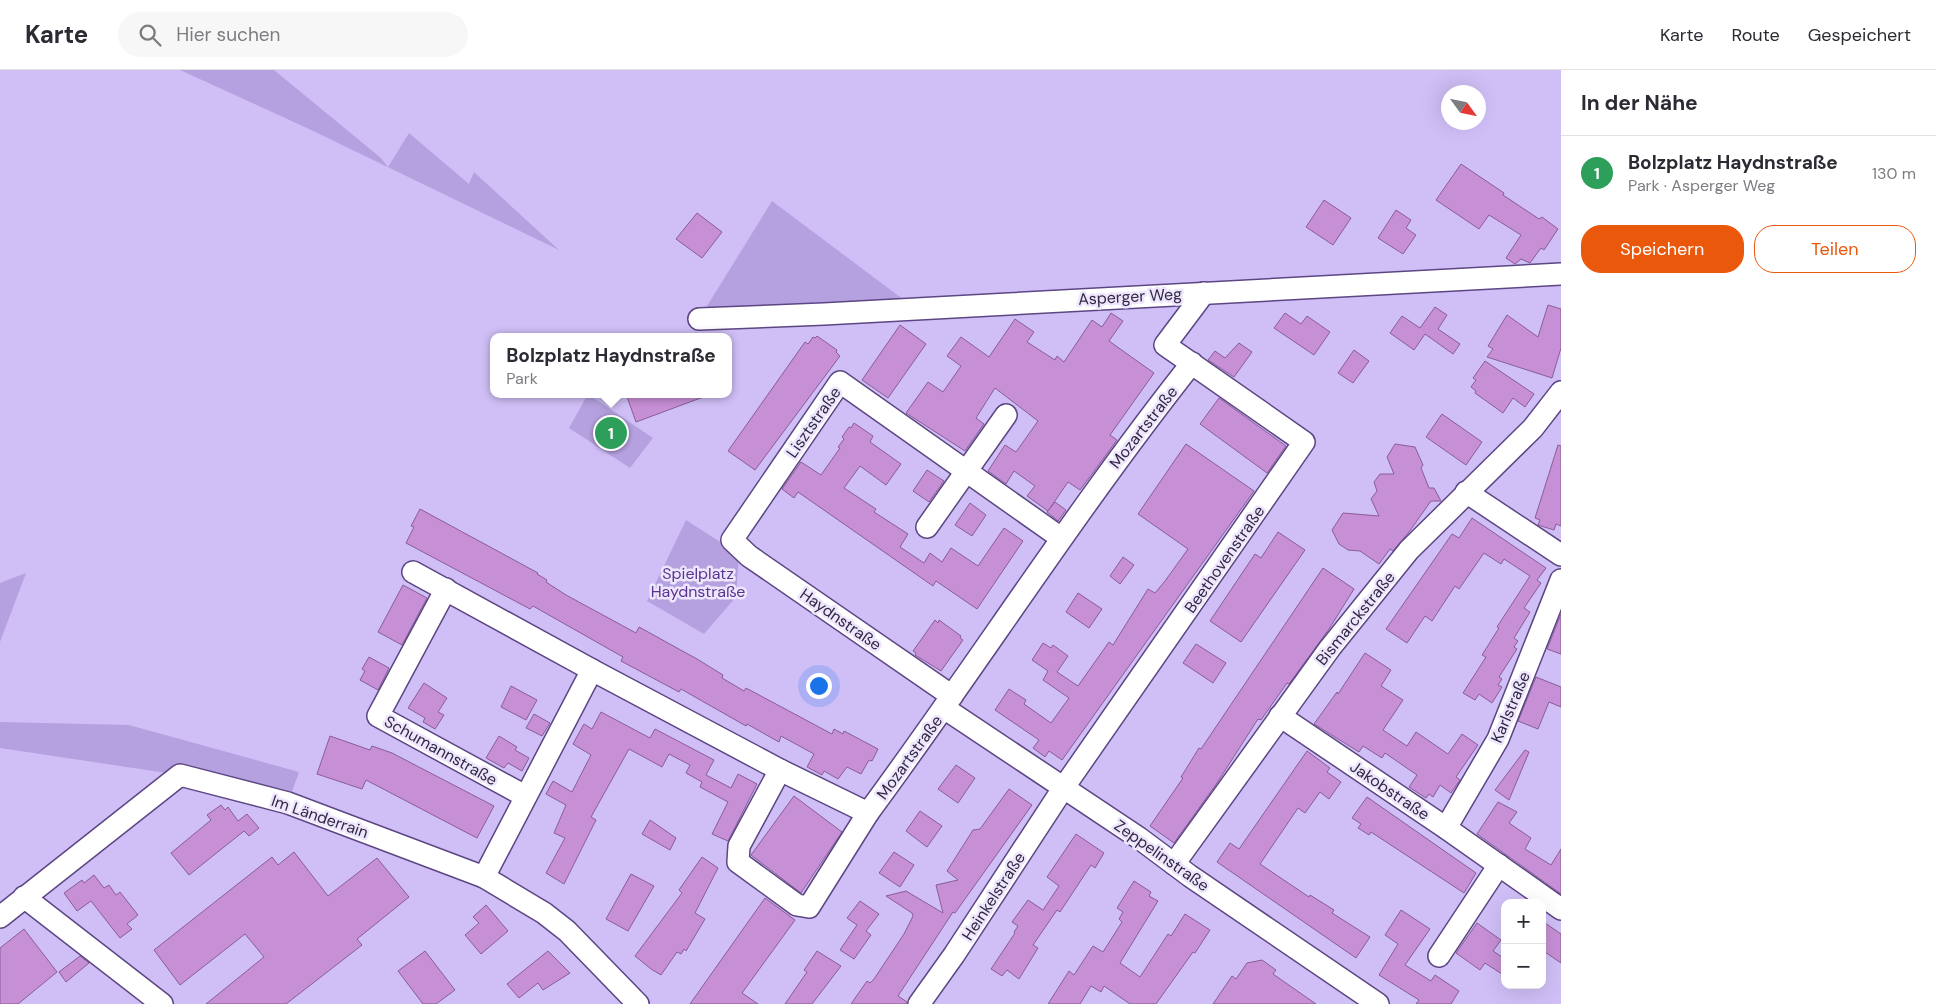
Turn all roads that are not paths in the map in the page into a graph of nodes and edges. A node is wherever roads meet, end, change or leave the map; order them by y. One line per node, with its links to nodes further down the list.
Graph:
1 (1561, 274): 2 (street, Asperger Weg)
2 (1204, 292): 3 (street, Asperger Weg); 4 (street)
3 (699, 318)
4 (1192, 363): 10 (street, Mozartstraße); 20 (street, Beethovenstraße)
5 (1561, 392): 8 (street, Bismarckstraße)
6 (1006, 416): 7 (street)
7 (966, 472): 9 (street); 10 (street, Lisztstraße); 11 (street, Lisztstraße)
8 (1466, 492): 12 (street); 18 (street, Bismarckstraße)
9 (927, 527)
10 (1061, 538): 17 (street, Mozartstraße)
11 (732, 540): 17 (street, Haydnstraße)
12 (1561, 555)
13 (413, 572): 15 (street)
14 (1561, 580): 23 (street, Karlstraße)
15 (446, 588): 16 (street); 21 (street, Schumannstraße)
16 (592, 670): 19 (street, Mozartstraße); 21 (street)
17 (948, 702): 20 (street, Zeppelinstraße); 22 (street, Mozartstraße)
18 (1280, 716): 23 (street, Jakobstraße); 24 (street, Bismarckstraße)
19 (780, 770): 22 (street, Mozartstraße); 22 (street)
20 (1064, 787): 24 (street, Zeppelinstraße); 33 (street, Heinkelstraße)
21 (525, 796): 26 (street)
22 (868, 813)
23 (1446, 828): 25 (street, Jakobstraße)
24 (1174, 864): 34 (street, Zeppelinstraße)
25 (1499, 865): 28 (street, Jakobstraße); 30 (street)
26 (484, 877): 27 (street, Im Länderrain); 32 (street, Im Länderrain)
27 (24, 897): 29 (street, Im Länderrain); 31 (street)
28 (1561, 909)
29 (0, 917)
30 (1439, 956)
31 (162, 1004)
32 (638, 1004)
33 (919, 1004)
34 (1378, 1004)

